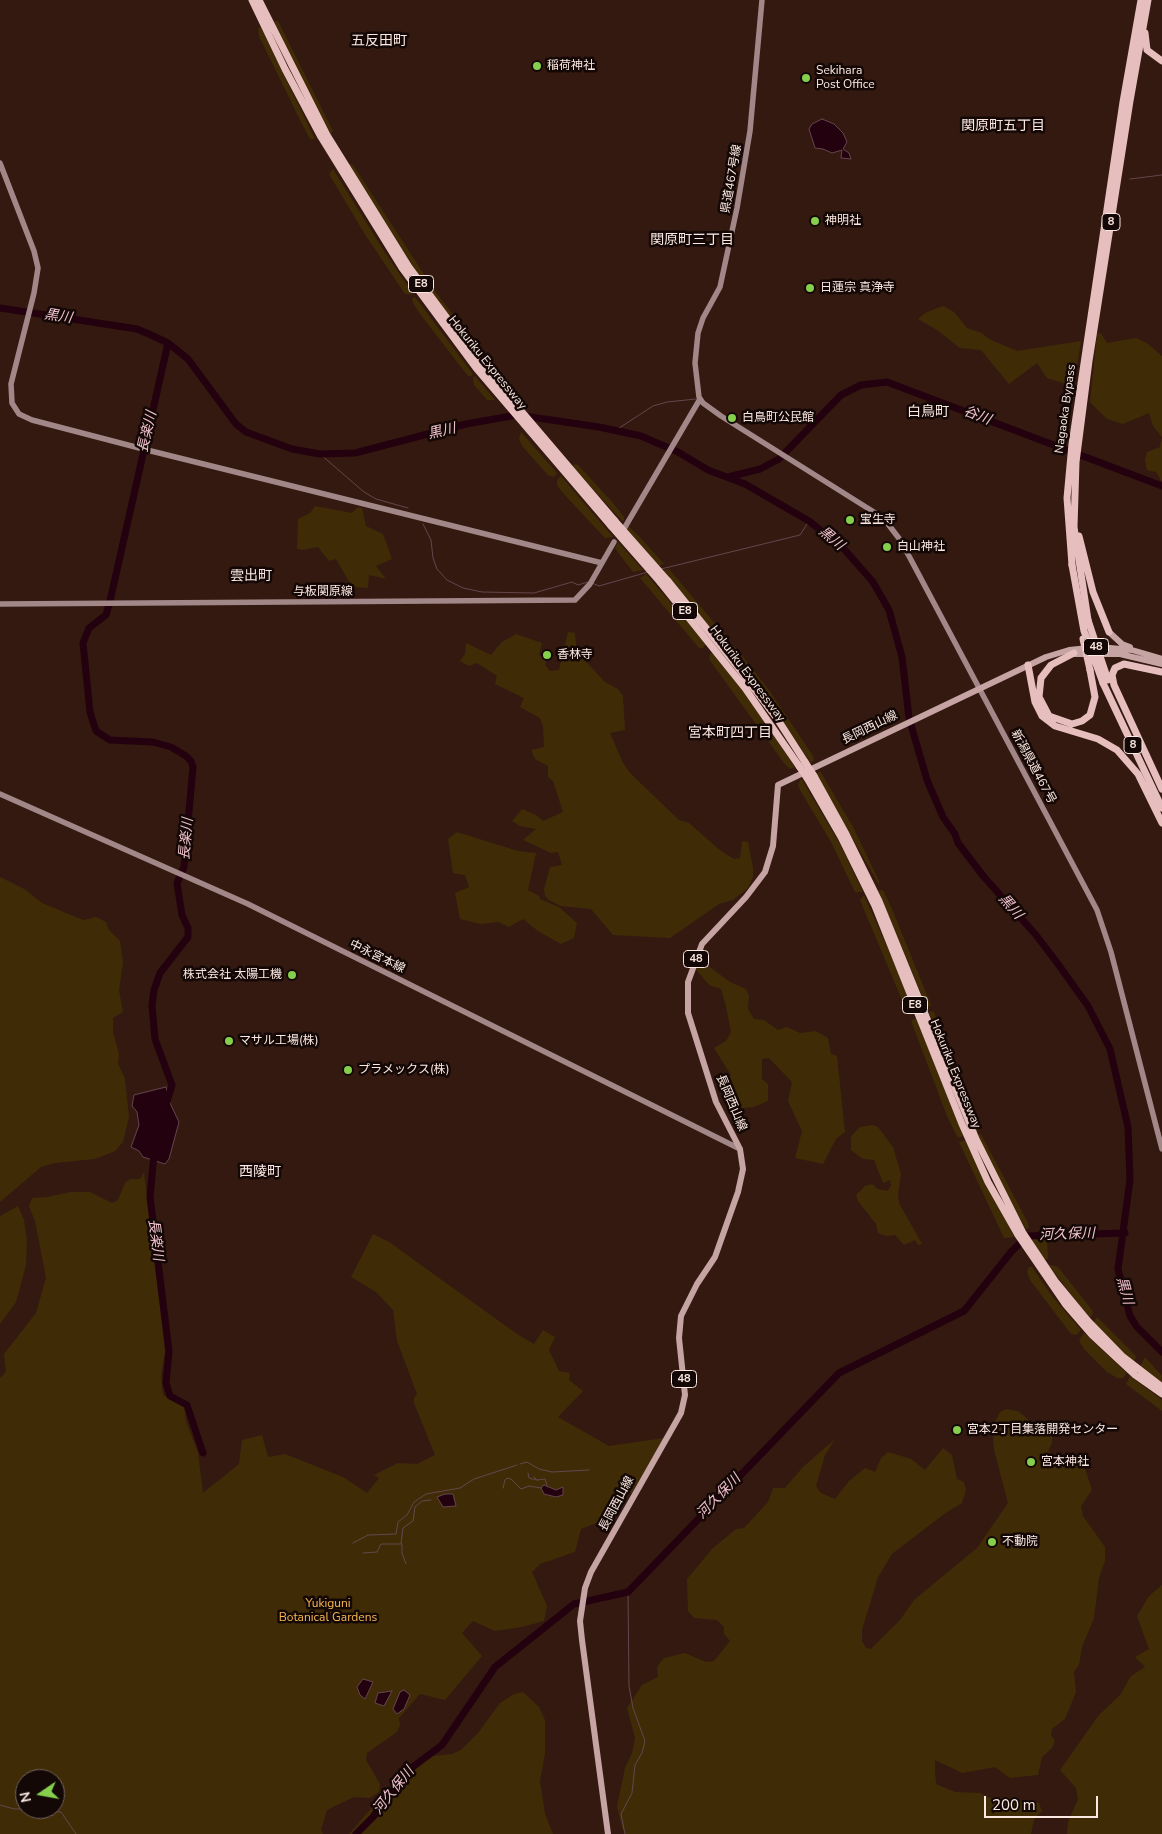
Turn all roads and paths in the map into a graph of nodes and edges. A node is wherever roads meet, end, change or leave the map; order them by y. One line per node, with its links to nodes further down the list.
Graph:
1 (252, 0): 7 (highway, Hokuriku Expressway / E8)
2 (259, 0): 7 (highway, Hokuriku Expressway / E8)
3 (762, 0): 10 (main road, 県道467号線)
4 (1142, 0): 11 (highway, Nagaoka Bypass / 8)
5 (1147, 4): 6 (highway); 11 (highway, Nagaoka Bypass / 8)
6 (1162, 60)
7 (324, 136): 9 (highway, Hokuriku Expressway / E8)
8 (0, 163): 17 (main road)
9 (504, 397): 14 (highway, Hokuriku Expressway / E8); 14 (highway, Hokuriku Expressway / E8)
10 (700, 399): 15 (main road); 29 (main road, 新潟県道467号)
11 (1075, 445): 12 (highway, Nagaoka Bypass / 8)
12 (1073, 462): 13 (highway, Nagaoka Bypass / 8); 18 (highway, Nagaoka Bypass / 8)
13 (1074, 491): 20 (highway); 28 (highway, Nagaoka Bypass / 8, bridge)
14 (613, 524): 37 (highway, Hokuriku Expressway / E8, bridge)
15 (625, 527)
16 (614, 542): 17 (main road, 与板関原線)
17 (602, 563): 19 (main road, 与板関原線)
18 (1072, 565): 22 (highway, bridge); 28 (highway, Nagaoka Bypass / 8, bridge)
19 (0, 604)
20 (1109, 632): 21 (main road); 24 (main road, 48)
21 (1105, 648): 23 (main road); 24 (main road, 長岡西山線 / 48); 25 (main road, 長岡西山線 / 48)
22 (1074, 653): 23 (main road, 48); 25 (main road, 48)
23 (1093, 654): 26 (main road, 48)
24 (1162, 657)
25 (1029, 664): 29 (main road, 長岡西山線 / 48); 34 (highway)
26 (1162, 664)
27 (1162, 672): 30 (highway)
28 (1106, 682): 32 (highway, Nagaoka Bypass / 8); 33 (highway, Nagaoka Bypass / 8)
29 (980, 687): 35 (main road, 長岡西山線 / 48); 36 (main road, 新潟県道467号)
30 (1162, 789)
31 (0, 794): 35 (main road, 中永宮本線)
32 (1162, 797)
33 (1162, 808)
34 (1162, 823)
35 (740, 1149): 40 (main road, 長岡西山線 / 48)
36 (1162, 1149)
37 (1020, 1234): 38 (highway, Hokuriku Expressway / E8); 39 (highway, Hokuriku Expressway / E8)
38 (1162, 1387)
39 (1162, 1394)
40 (608, 1834)

